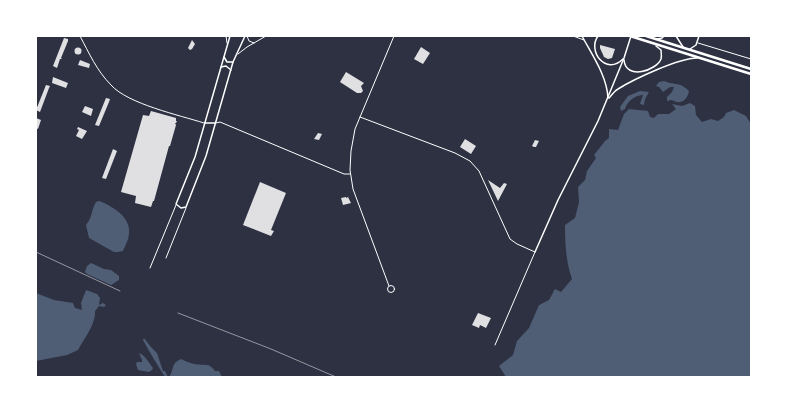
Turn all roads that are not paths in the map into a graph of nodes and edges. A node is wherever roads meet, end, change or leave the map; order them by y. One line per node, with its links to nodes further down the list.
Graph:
1 (80, 36): 35 (street)
2 (226, 36): 20 (street)
3 (230, 36): 20 (street)
4 (246, 36): 18 (street); 23 (street)
5 (266, 36): 18 (street)
6 (394, 36): 34 (street)
7 (573, 36): 16 (street)
8 (582, 36): 16 (street)
9 (598, 36): 25 (street)
10 (630, 36): 19 (highway); 25 (street)
11 (646, 36): 15 (highway)
12 (664, 36): 15 (street)
13 (676, 36): 21 (street)
14 (699, 36): 17 (street)
15 (655, 39): 21 (highway)
16 (584, 40): 33 (street)
17 (697, 42): 22 (street); 27 (street)
18 (254, 43): 23 (street)
19 (653, 43): 25 (street); 26 (highway)
20 (228, 45): 24 (street)
21 (684, 48): 22 (highway)
22 (688, 50): 30 (highway)
23 (236, 56): 28 (street)
24 (224, 57): 28 (street); 29 (street)
25 (624, 58): 33 (street)
26 (701, 58): 32 (highway); 33 (street)
27 (751, 59)
28 (233, 62): 31 (street)
29 (221, 68): 31 (street); 35 (street)
30 (751, 69)
31 (231, 70): 36 (street)
32 (751, 74)
33 (608, 100): 42 (street)
34 (360, 117): 37 (street); 42 (street)
35 (205, 123): 36 (street); 40 (street)
36 (216, 123): 38 (street); 41 (street)
37 (350, 170): 38 (street); 39 (street)
38 (344, 174): 39 (street)
39 (350, 174): 45 (street)
40 (176, 204): 41 (street); 44 (street)
41 (186, 207): 43 (street)
42 (535, 252): 46 (street)
43 (166, 258)
44 (150, 268)
45 (389, 286)
46 (495, 345)

